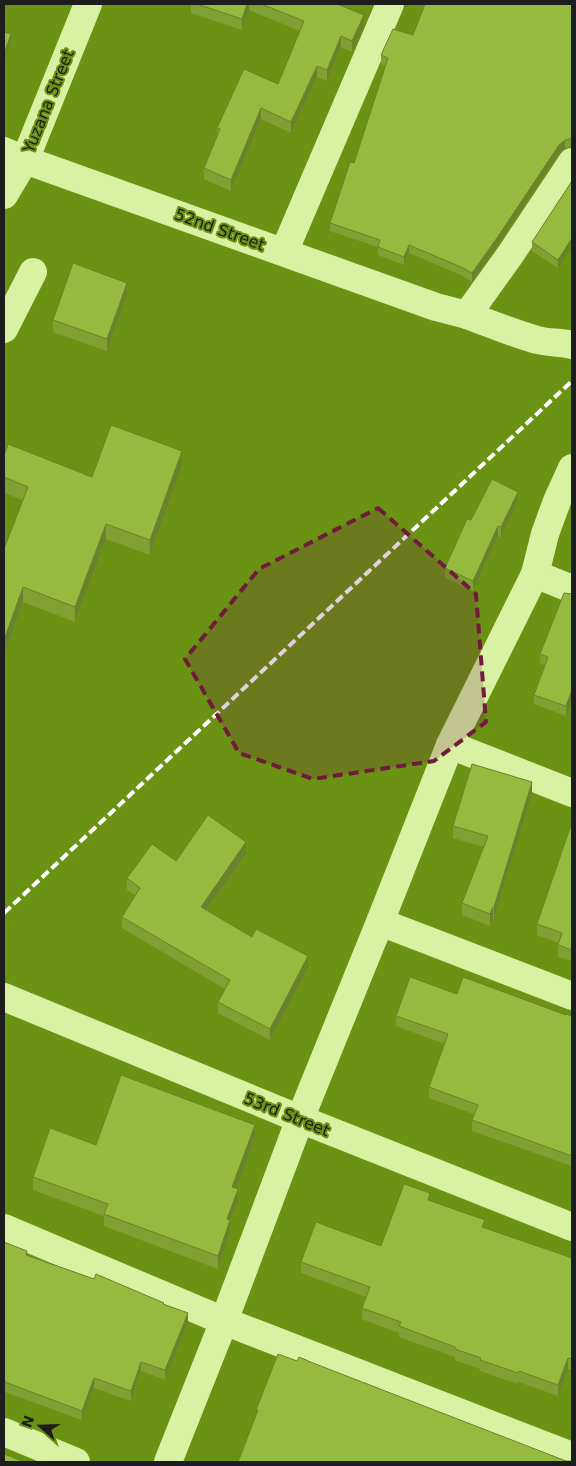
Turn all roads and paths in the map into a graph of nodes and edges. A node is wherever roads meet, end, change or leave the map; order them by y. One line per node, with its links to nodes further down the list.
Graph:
1 (88, 4): 3 (street, Yuzana Street)
2 (390, 4): 6 (street)
3 (14, 155): 5 (street, Yuzana Street); 6 (street, 52nd Street)
4 (572, 162): 8 (street)
5 (4, 195)
6 (284, 252): 8 (street, 52nd Street)
7 (33, 272): 9 (street)
8 (467, 315): 10 (street, 52nd Street)
9 (4, 329)
10 (572, 345)
11 (572, 468): 12 (street)
12 (534, 574): 13 (street); 14 (street)
13 (572, 589)
14 (450, 745): 15 (street); 16 (street)
15 (572, 793)
16 (380, 922): 17 (street); 19 (street)
17 (572, 996)
18 (4, 997): 19 (street, 53rd Street)
19 (300, 1119): 20 (street, 53rd Street); 22 (street)
20 (572, 1227)
21 (4, 1228): 22 (street)
22 (224, 1321): 24 (street); 26 (street)
23 (4, 1432): 25 (street)
24 (572, 1456)
25 (76, 1462)
26 (168, 1462)

